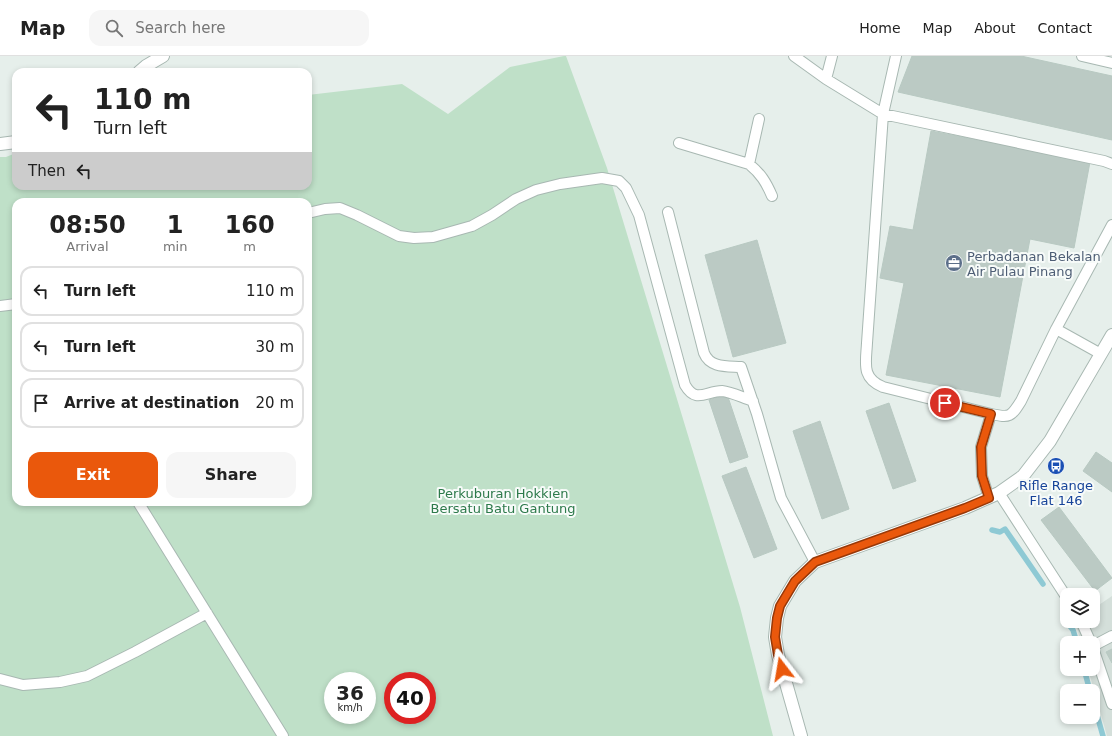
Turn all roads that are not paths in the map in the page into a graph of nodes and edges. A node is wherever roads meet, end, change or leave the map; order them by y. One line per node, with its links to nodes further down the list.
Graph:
1 (164, 56): 7 (street)
2 (794, 56): 8 (lane)
3 (832, 56): 8 (lane)
4 (896, 56): 9 (lane)
5 (1082, 56): 6 (lane)
6 (1112, 62)
7 (144, 68)
8 (826, 79): 9 (lane)
9 (883, 114): 15 (lane); 26 (lane)
10 (759, 119): 14 (lane)
11 (12, 142): 13 (street)
12 (680, 143): 14 (lane)
13 (0, 144)
14 (749, 164): 16 (lane)
15 (1112, 164)
16 (772, 196)
17 (312, 212): 25 (lane)
18 (668, 212): 25 (lane)
19 (1112, 225): 22 (lane)
20 (12, 305): 21 (lane)
21 (0, 306)
22 (1056, 329): 24 (lane); 26 (lane)
23 (1112, 335): 24 (street)
24 (1101, 354): 27 (street)
25 (753, 401): 29 (lane)
26 (991, 414): 27 (lane)
27 (994, 496): 29 (street); 30 (lane)
28 (141, 506): 31 (lane)
29 (815, 562): 38 (street)
30 (1060, 588)
31 (208, 613): 35 (lane); 37 (lane)
32 (1112, 636): 33 (lane)
33 (1100, 643)
34 (1100, 668): 36 (lane)
35 (0, 679)
36 (1112, 704)
37 (283, 736)
38 (801, 736)

